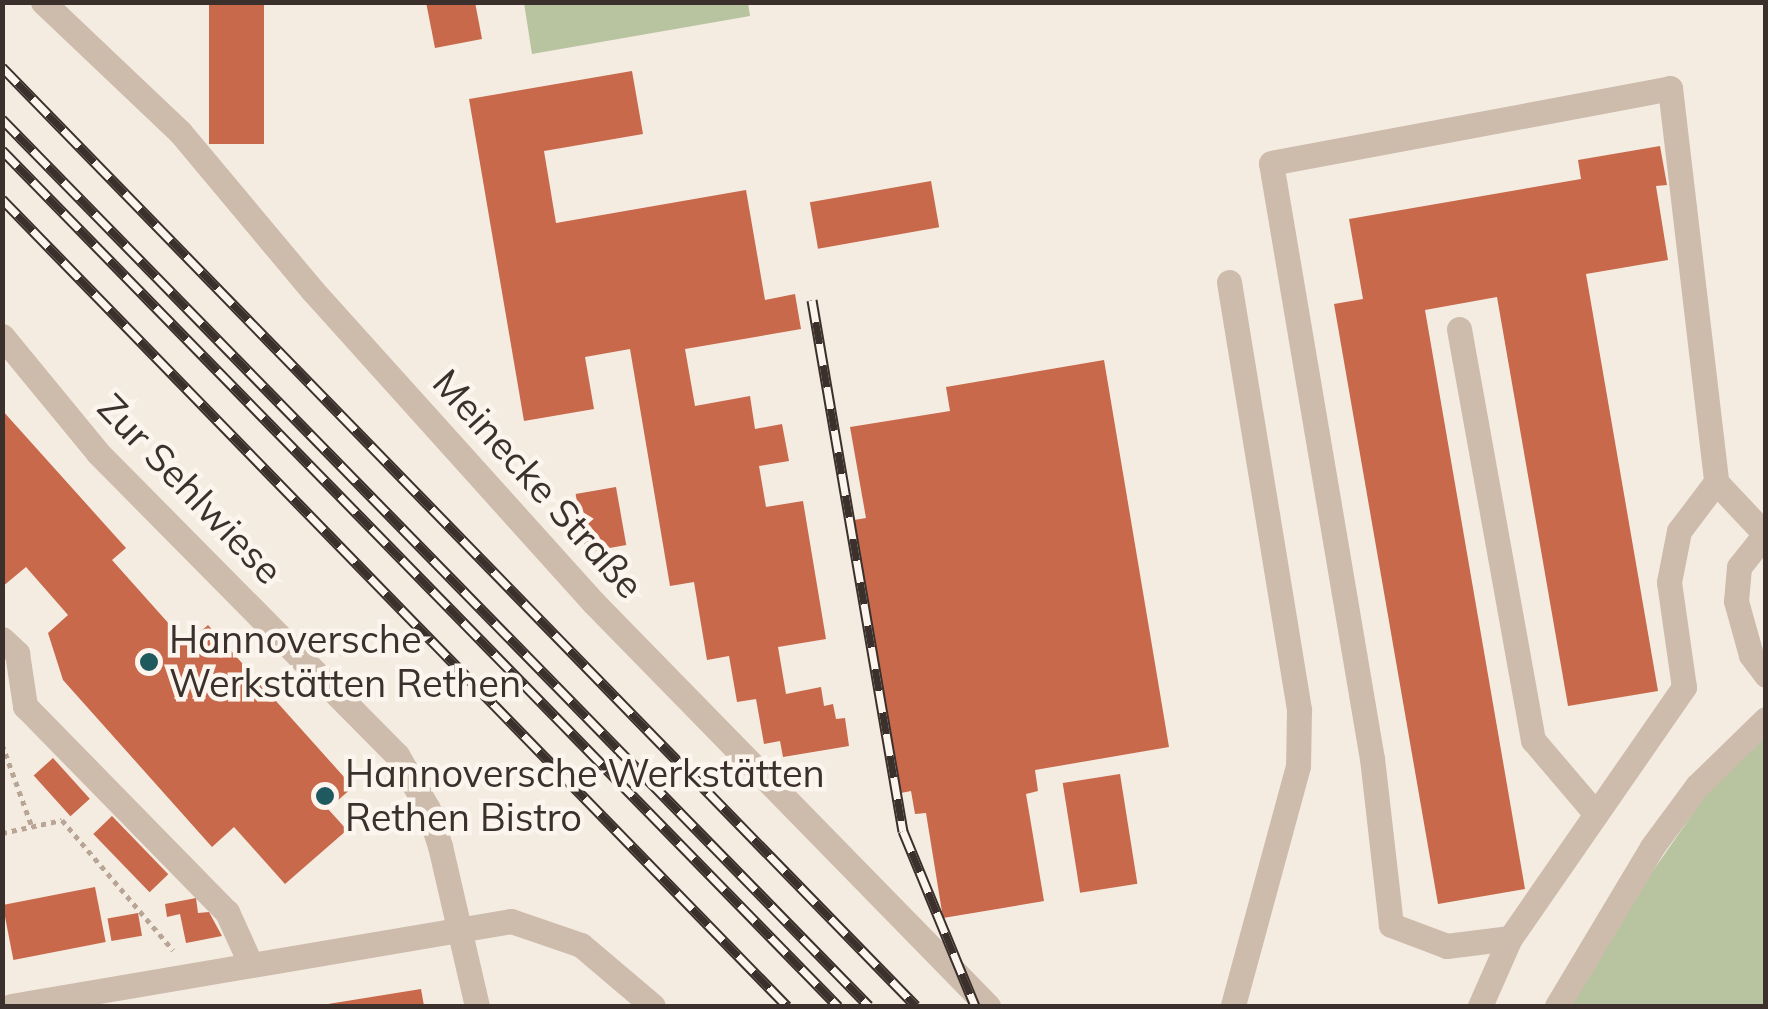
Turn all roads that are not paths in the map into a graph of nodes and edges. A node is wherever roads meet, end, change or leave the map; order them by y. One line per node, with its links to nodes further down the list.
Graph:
1 (43, 2): 17 (street, Meinecke Straße)
2 (1229, 282): 18 (street)
3 (1458, 329): 10 (street)
4 (2, 336): 11 (street, Zur Sehlwiese)
5 (1716, 482): 6 (street); 10 (street); 12 (street)
6 (1765, 534): 8 (street)
7 (2, 639): 13 (street)
8 (1766, 676)
9 (1766, 719): 20 (street)
10 (1596, 814): 12 (street)
11 (459, 930): 13 (street); 15 (street, Zur Sehlwiese); 16 (street)
12 (1510, 938): 19 (street)
13 (251, 966): 14 (street)
14 (11, 1006)
15 (476, 1006)
16 (654, 1006)
17 (988, 1006)
18 (1234, 1006)
19 (1480, 1006)
20 (1557, 1006)

